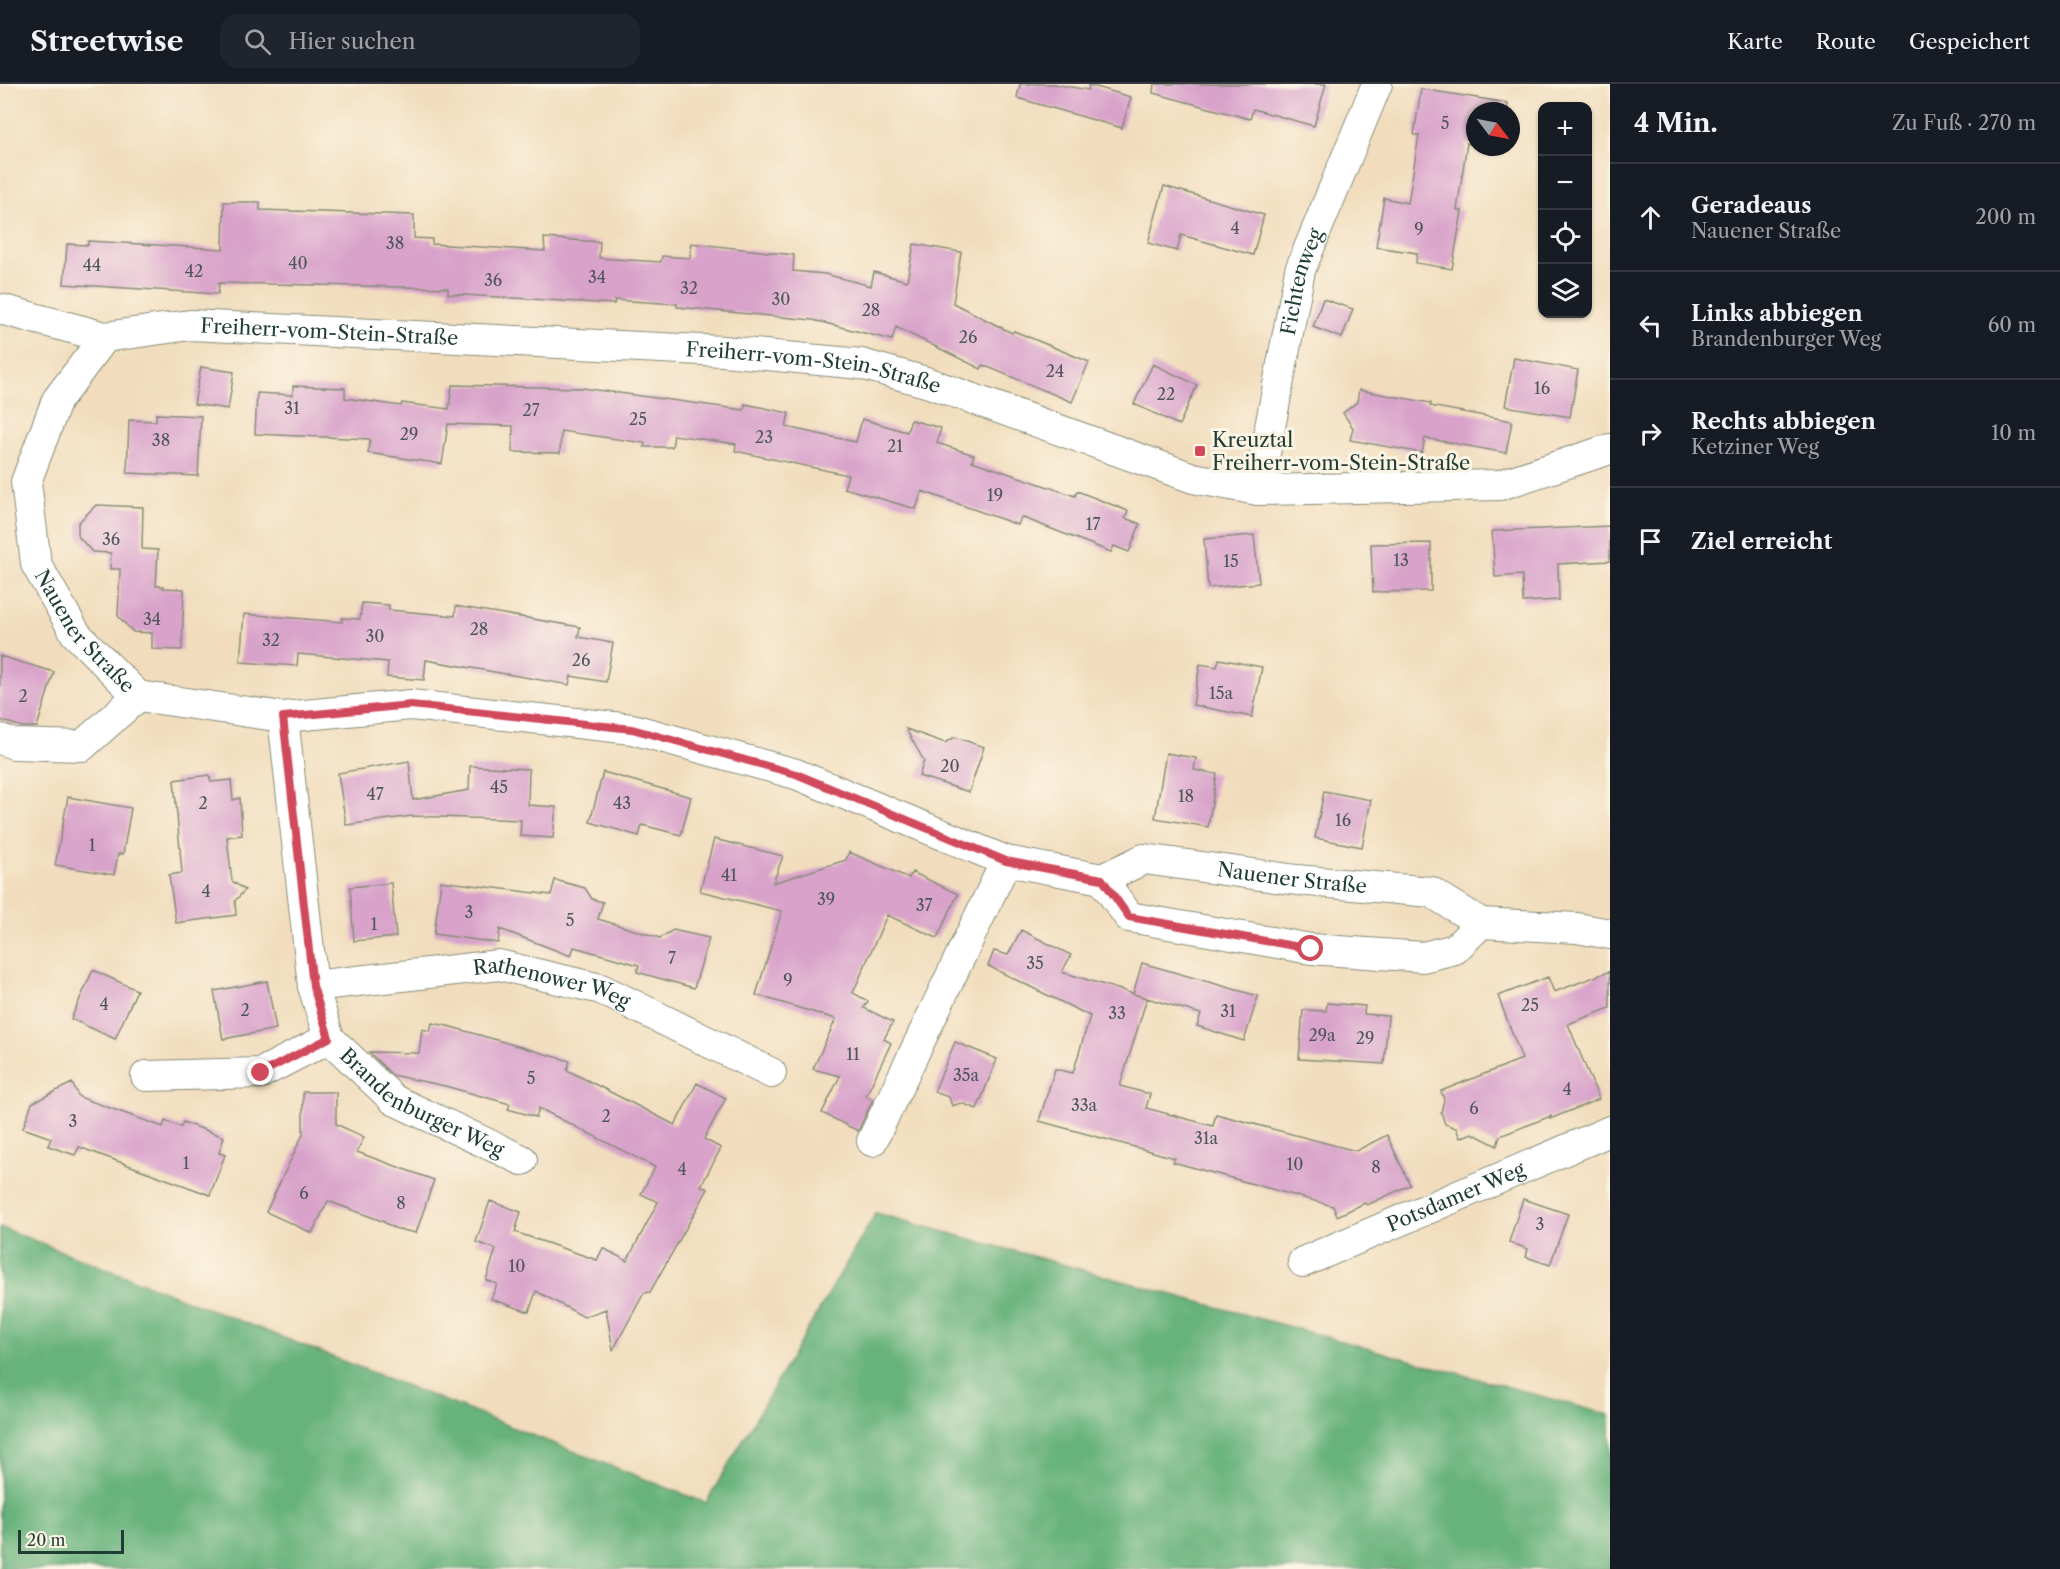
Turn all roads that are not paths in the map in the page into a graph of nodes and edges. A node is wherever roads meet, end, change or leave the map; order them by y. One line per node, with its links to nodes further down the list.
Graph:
1 (1377, 84): 5 (street, Fichtenweg)
2 (0, 309): 3 (street, Freiherr-vom-Stein-Straße)
3 (105, 337): 5 (street, Freiherr-vom-Stein-Straße); 6 (street, Nauener Straße)
4 (1610, 449): 5 (street, Freiherr-vom-Stein-Straße)
5 (1258, 490)
6 (138, 696): 7 (street, Nauener Straße); 8 (street)
7 (283, 717): 9 (street, Nauener Straße); 13 (street, Brandenburger Weg)
8 (0, 739)
9 (1006, 861): 10 (street, Nauener Straße); 18 (street)
10 (1102, 879): 11 (street, Nauener Straße); 11 (street)
11 (1480, 923): 12 (street, Nauener Straße)
12 (1610, 934)
13 (313, 986): 14 (street, Brandenburger Weg); 15 (street, Rathenower Weg)
14 (329, 1038): 16 (street); 19 (street, Brandenburger Weg)
15 (771, 1073)
16 (146, 1076)
17 (1610, 1131): 20 (street, Potsdamer Weg)
18 (872, 1142)
19 (522, 1160)
20 (1303, 1262)

